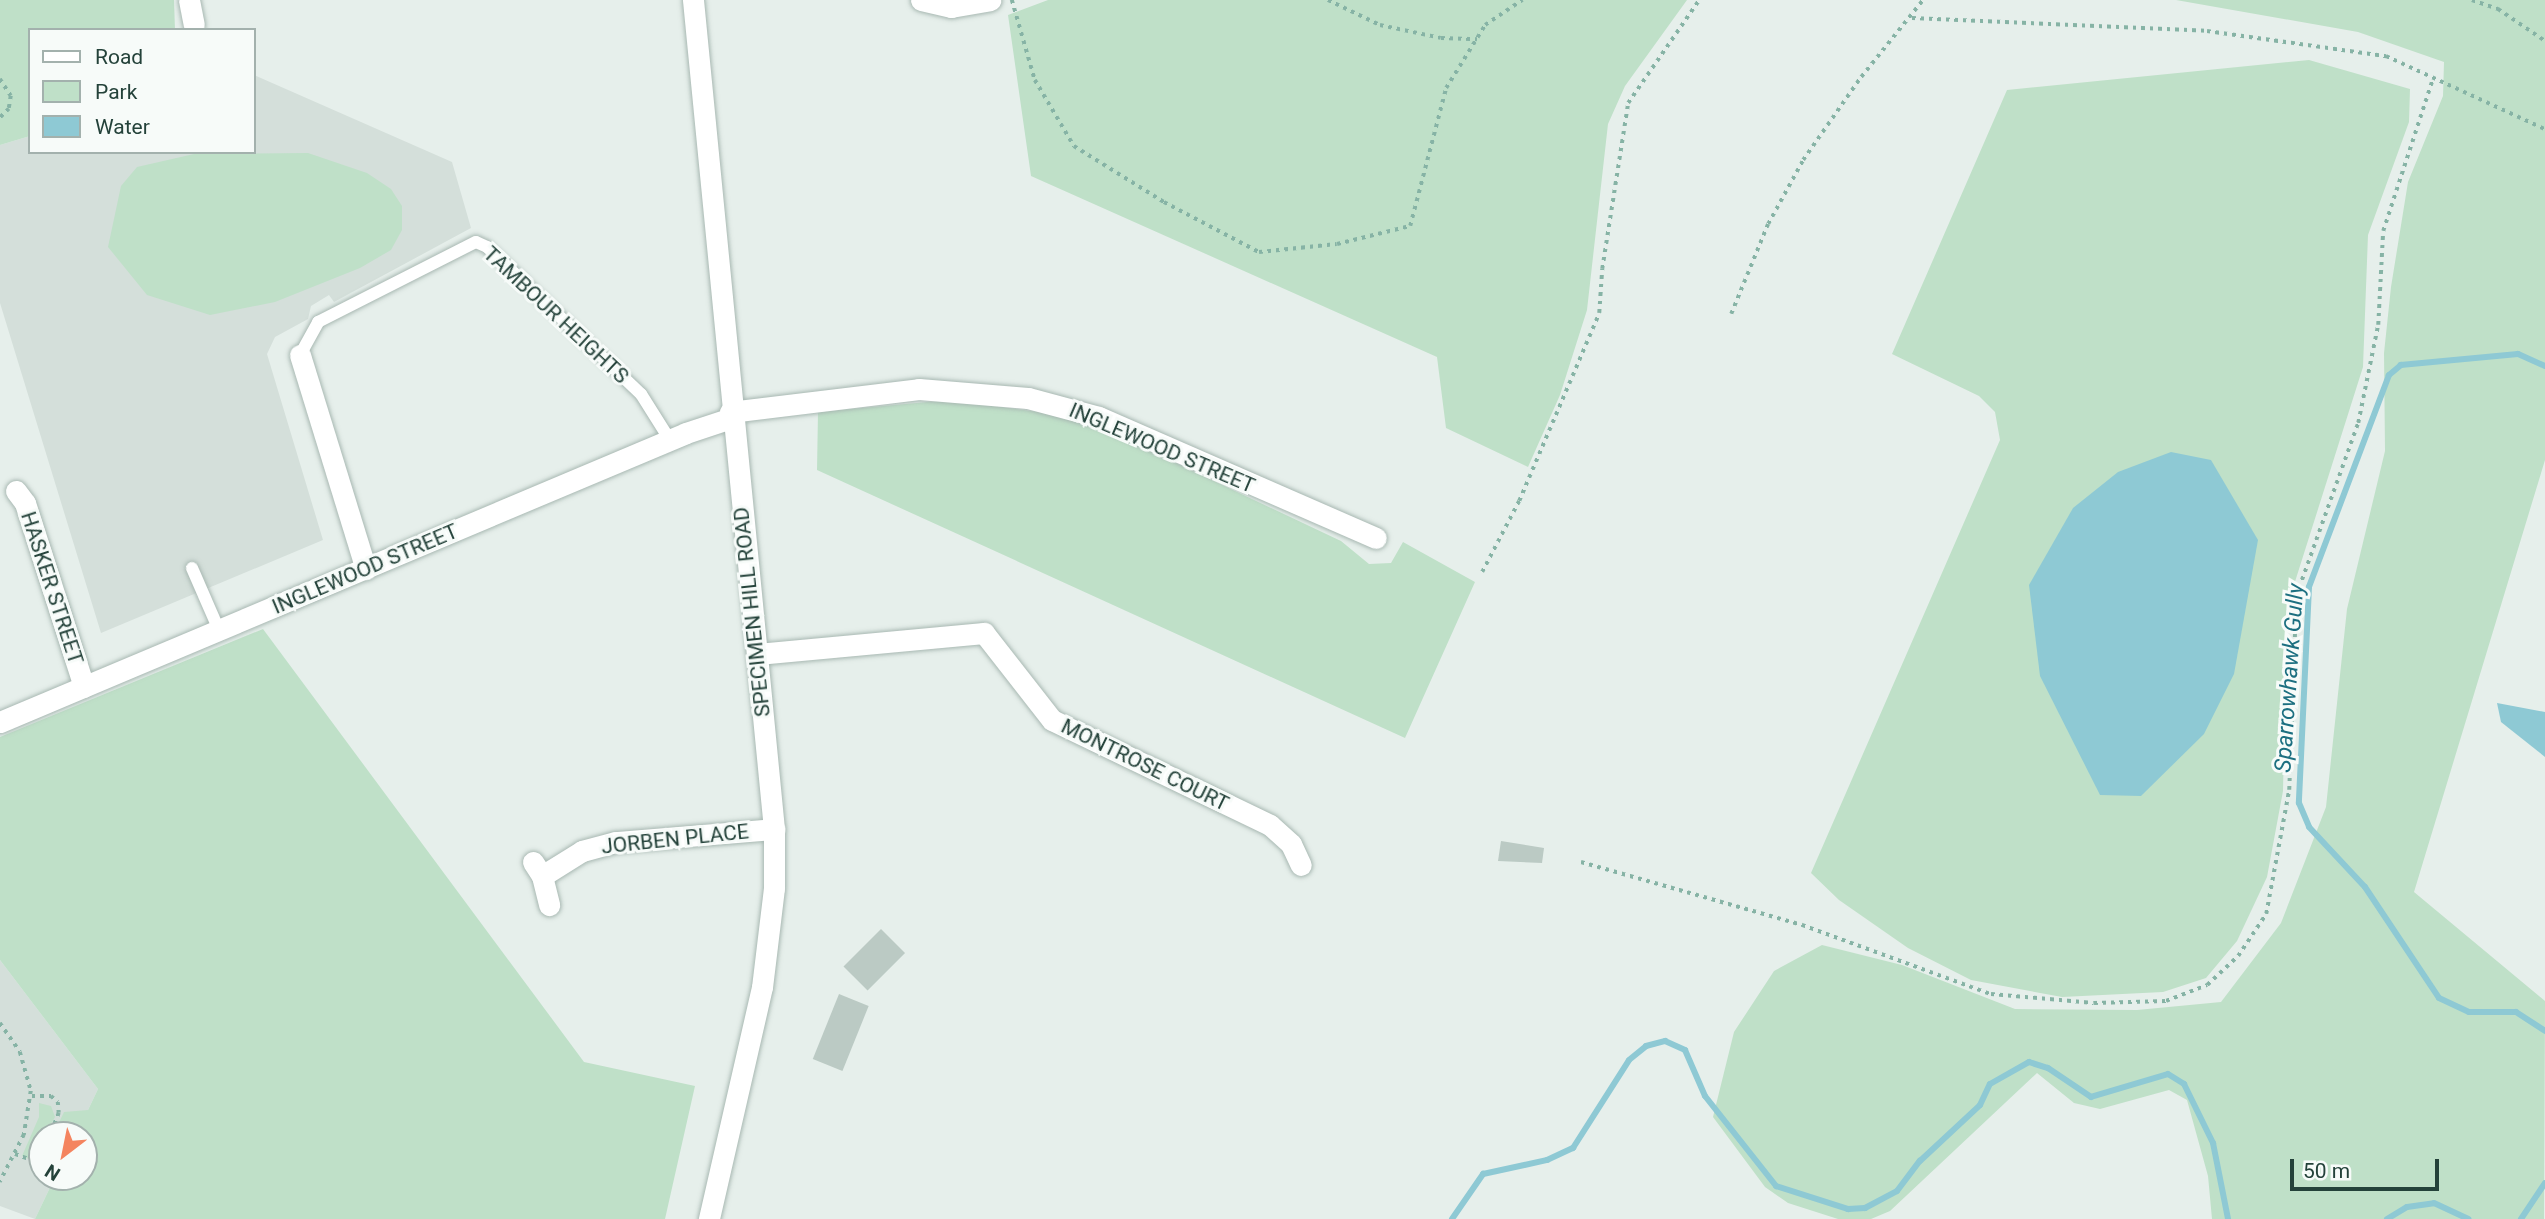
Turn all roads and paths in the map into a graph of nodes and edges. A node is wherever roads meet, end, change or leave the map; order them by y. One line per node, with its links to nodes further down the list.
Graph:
1 (188, 0): 12 (street)
2 (693, 0): 21 (street, SPECIMEN HILL ROAD)
3 (921, 0): 4 (street)
4 (990, 0)
5 (1012, 0): 13 (path)
6 (1328, 0): 13 (path)
7 (1522, 0): 13 (path)
8 (1699, 0): 27 (path)
9 (1923, 0): 11 (path)
10 (2472, 0): 14 (path)
11 (1912, 18): 15 (path); 19 (path)
12 (194, 25)
13 (1477, 39)
14 (2545, 41)
15 (2433, 78): 18 (path); 33 (path)
16 (0, 79): 17 (path)
17 (0, 118)
18 (2545, 129)
19 (1731, 314)
20 (300, 355): 22 (lane, TAMBOUR HEIGHTS); 26 (street, TAMBOUR HEIGHTS)
21 (731, 415): 22 (street, INGLEWOOD STREET); 24 (street, INGLEWOOD STREET); 29 (street, SPECIMEN HILL ROAD)
22 (670, 440): 26 (street, INGLEWOOD STREET)
23 (16, 491): 30 (street, HASKER STREET)
24 (1376, 538)
25 (192, 568): 28 (lane)
26 (366, 569): 28 (street, INGLEWOOD STREET)
27 (1482, 572)
28 (219, 631): 30 (street, INGLEWOOD STREET)
29 (757, 654): 32 (street, SPECIMEN HILL ROAD); 34 (street, MONTROSE COURT)
30 (84, 687): 31 (street, INGLEWOOD STREET)
31 (0, 722)
32 (774, 829): 35 (street, JORBEN PLACE); 42 (street, SPECIMEN HILL ROAD)
33 (1581, 862)
34 (1301, 865)
35 (549, 905)
36 (0, 1023): 37 (path)
37 (31, 1096): 38 (path); 39 (path)
38 (56, 1121)
39 (15, 1154): 40 (path); 41 (path)
40 (28, 1159)
41 (0, 1182)
42 (709, 1219)

